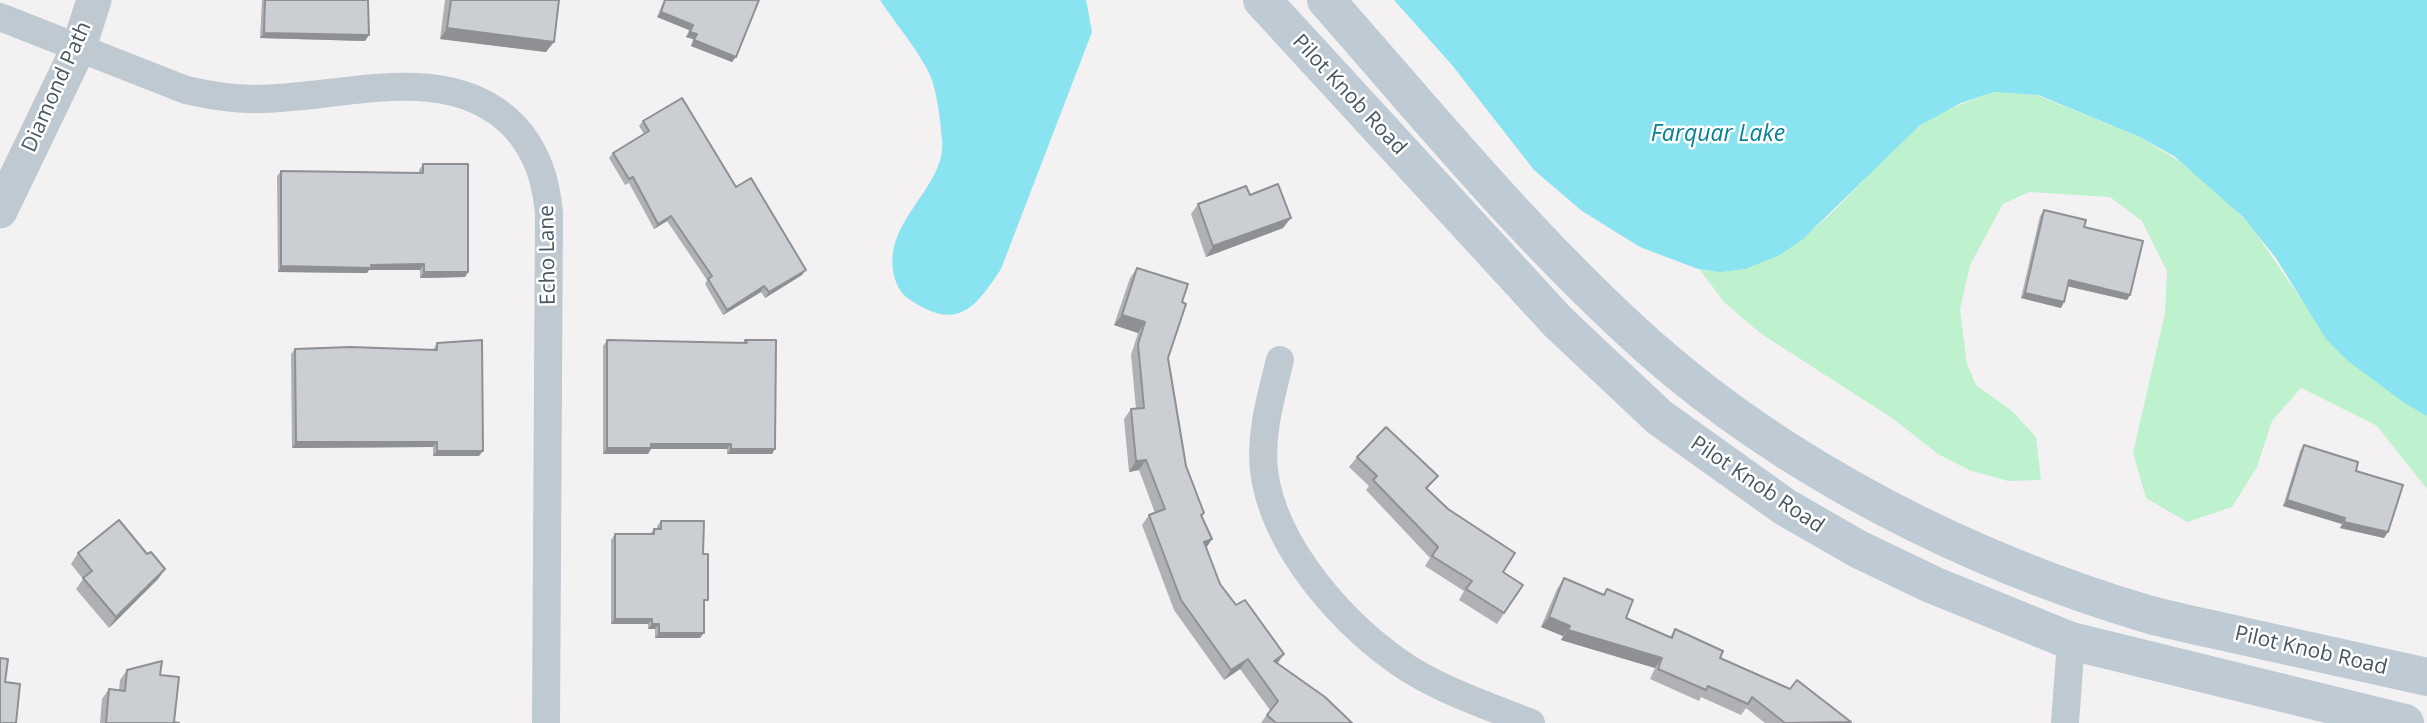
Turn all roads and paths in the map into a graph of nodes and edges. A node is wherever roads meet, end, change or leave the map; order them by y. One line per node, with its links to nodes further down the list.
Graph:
1 (94, 0): 5 (street, Diamond Path)
2 (1262, 0): 9 (main road, Pilot Knob Road)
3 (1326, 0): 8 (main road, Pilot Knob Road)
4 (0, 17): 5 (street, Echo Lane)
5 (79, 47): 6 (street, Diamond Path); 11 (street, Echo Lane)
6 (0, 211)
7 (1280, 360): 12 (street)
8 (2073, 589): 9 (main road); 10 (main road, Pilot Knob Road)
9 (2071, 640): 13 (street); 14 (main road, Pilot Knob Road)
10 (2427, 677)
11 (546, 723)
12 (1531, 723)
13 (2065, 723)
14 (2405, 723)

